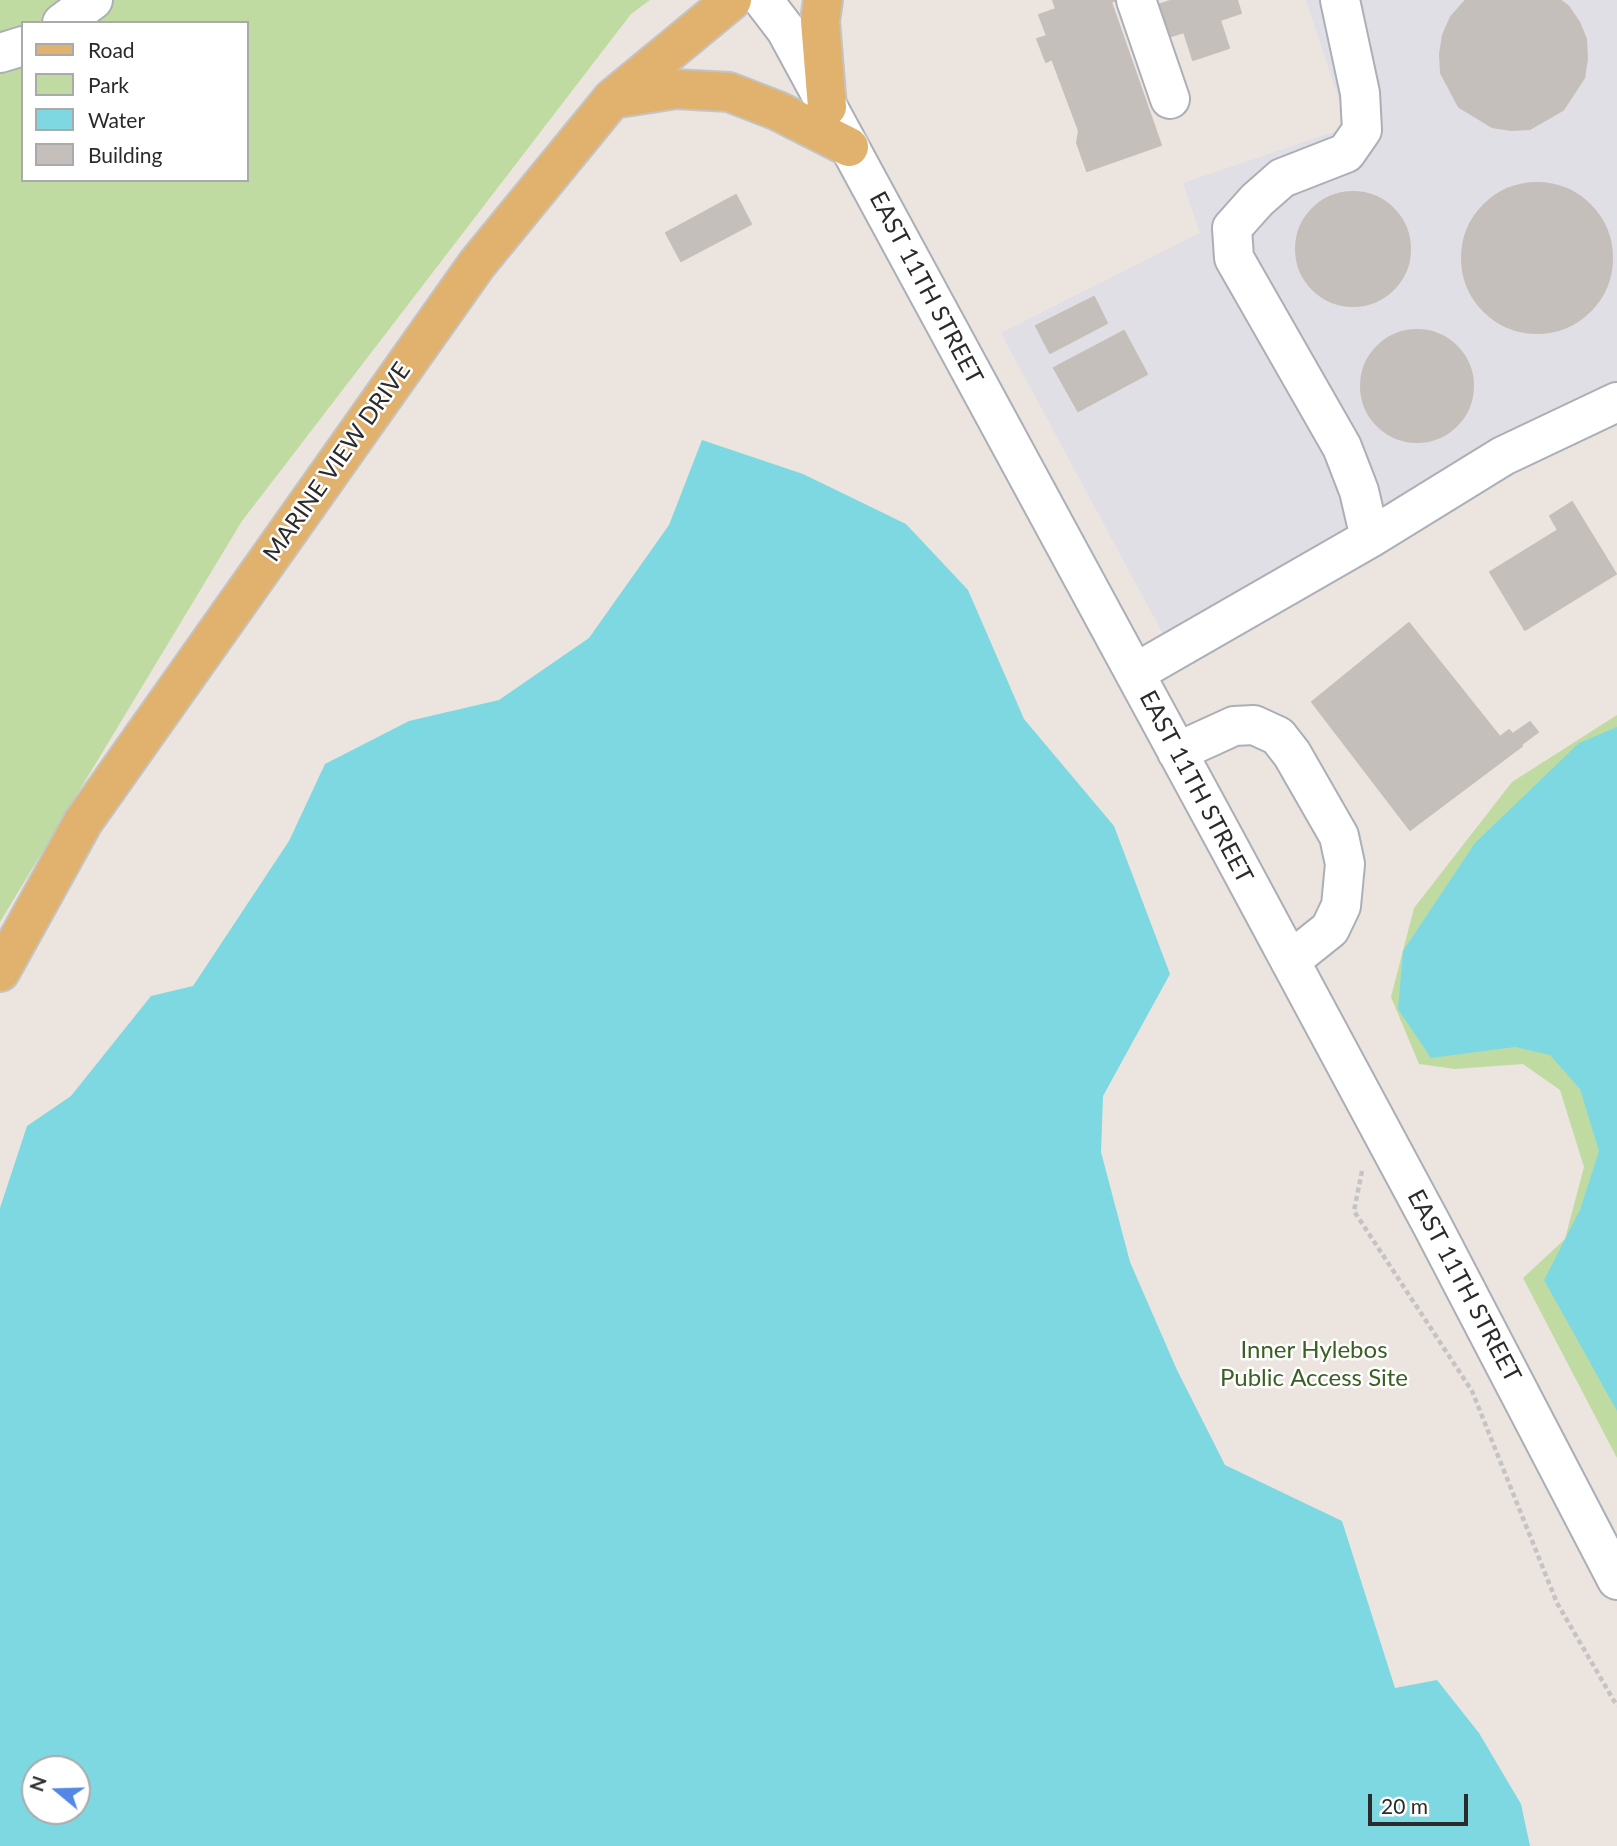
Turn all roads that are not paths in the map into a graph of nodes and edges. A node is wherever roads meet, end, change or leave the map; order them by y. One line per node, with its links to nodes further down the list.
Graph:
1 (93, 0): 7 (street)
2 (732, 0): 10 (main road, MARINE VIEW DRIVE)
3 (764, 0): 12 (street, EAST 11TH STREET)
4 (823, 0): 12 (main road)
5 (1136, 0): 11 (street)
6 (1340, 0): 15 (street)
7 (65, 21)
8 (21, 47): 9 (street)
9 (0, 53)
10 (612, 99): 13 (main road); 19 (main road, MARINE VIEW DRIVE)
11 (1170, 99)
12 (827, 107): 13 (street, EAST 11TH STREET)
13 (849, 148): 16 (street, EAST 11TH STREET)
14 (1617, 402): 15 (street)
15 (1370, 538): 16 (street)
16 (1135, 673): 17 (street, EAST 11TH STREET)
17 (1177, 752): 18 (street, EAST 11TH STREET); 18 (street)
18 (1290, 961): 20 (street, EAST 11TH STREET)
19 (0, 972)
20 (1617, 1580)

